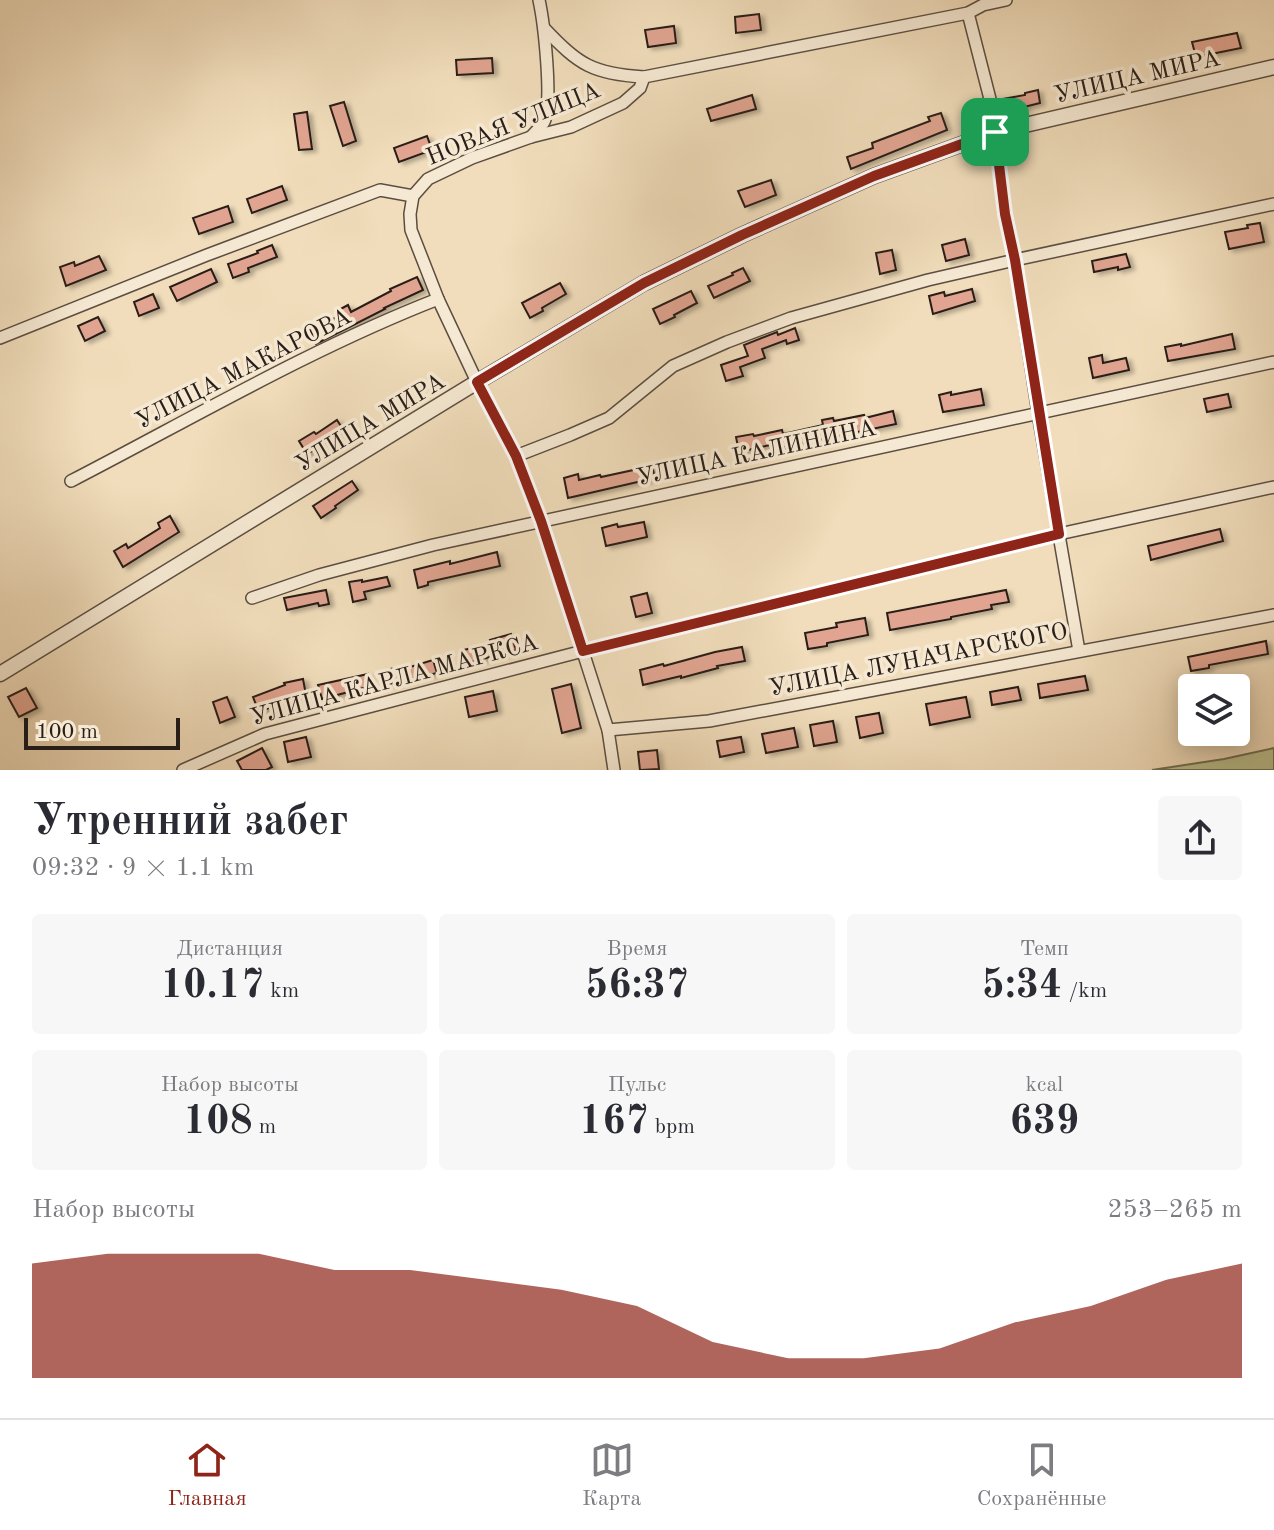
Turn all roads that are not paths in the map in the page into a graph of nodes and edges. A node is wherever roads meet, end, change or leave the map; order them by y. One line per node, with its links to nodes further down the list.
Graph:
1 (539, 0): 4 (street)
2 (1006, 0): 3 (street)
3 (968, 13): 6 (street); 7 (street)
4 (544, 28): 6 (street); 8 (street)
5 (1274, 67): 7 (street, УЛИЦА МИРА)
6 (644, 77): 8 (street, НОВАЯ УЛИЦА)
7 (995, 132): 11 (street); 15 (street, УЛИЦА МИРА)
8 (531, 137): 9 (street, НОВАЯ УЛИЦА)
9 (413, 196): 12 (street); 13 (street, НОВАЯ УЛИЦА)
10 (1274, 204): 11 (street)
11 (1015, 260): 16 (street); 17 (street)
12 (438, 299): 15 (street); 18 (street, УЛИЦА МАКАРОВА)
13 (0, 338)
14 (1274, 362): 16 (street, УЛИЦА КАЛИНИНА)
15 (477, 382): 17 (street); 26 (street, УЛИЦА МИРА)
16 (1038, 413): 20 (street, УЛИЦА КАЛИНИНА); 21 (street)
17 (516, 456): 20 (street)
18 (71, 481)
19 (1274, 487): 21 (street, УЛИЦА КАРЛА МАРКСА)
20 (541, 521): 22 (street, УЛИЦА КАЛИНИНА); 24 (street)
21 (1059, 534): 24 (street, УЛИЦА КАРЛА МАРКСА); 25 (street)
22 (252, 598)
23 (1274, 615): 25 (street, УЛИЦА ЛУНАЧАРСКОГО)
24 (583, 651): 27 (street); 28 (street, УЛИЦА КАРЛА МАРКСА)
25 (1079, 651): 27 (street, УЛИЦА ЛУНАЧАРСКОГО)
26 (0, 674)
27 (608, 730): 29 (street)
28 (183, 770)
29 (614, 770)

